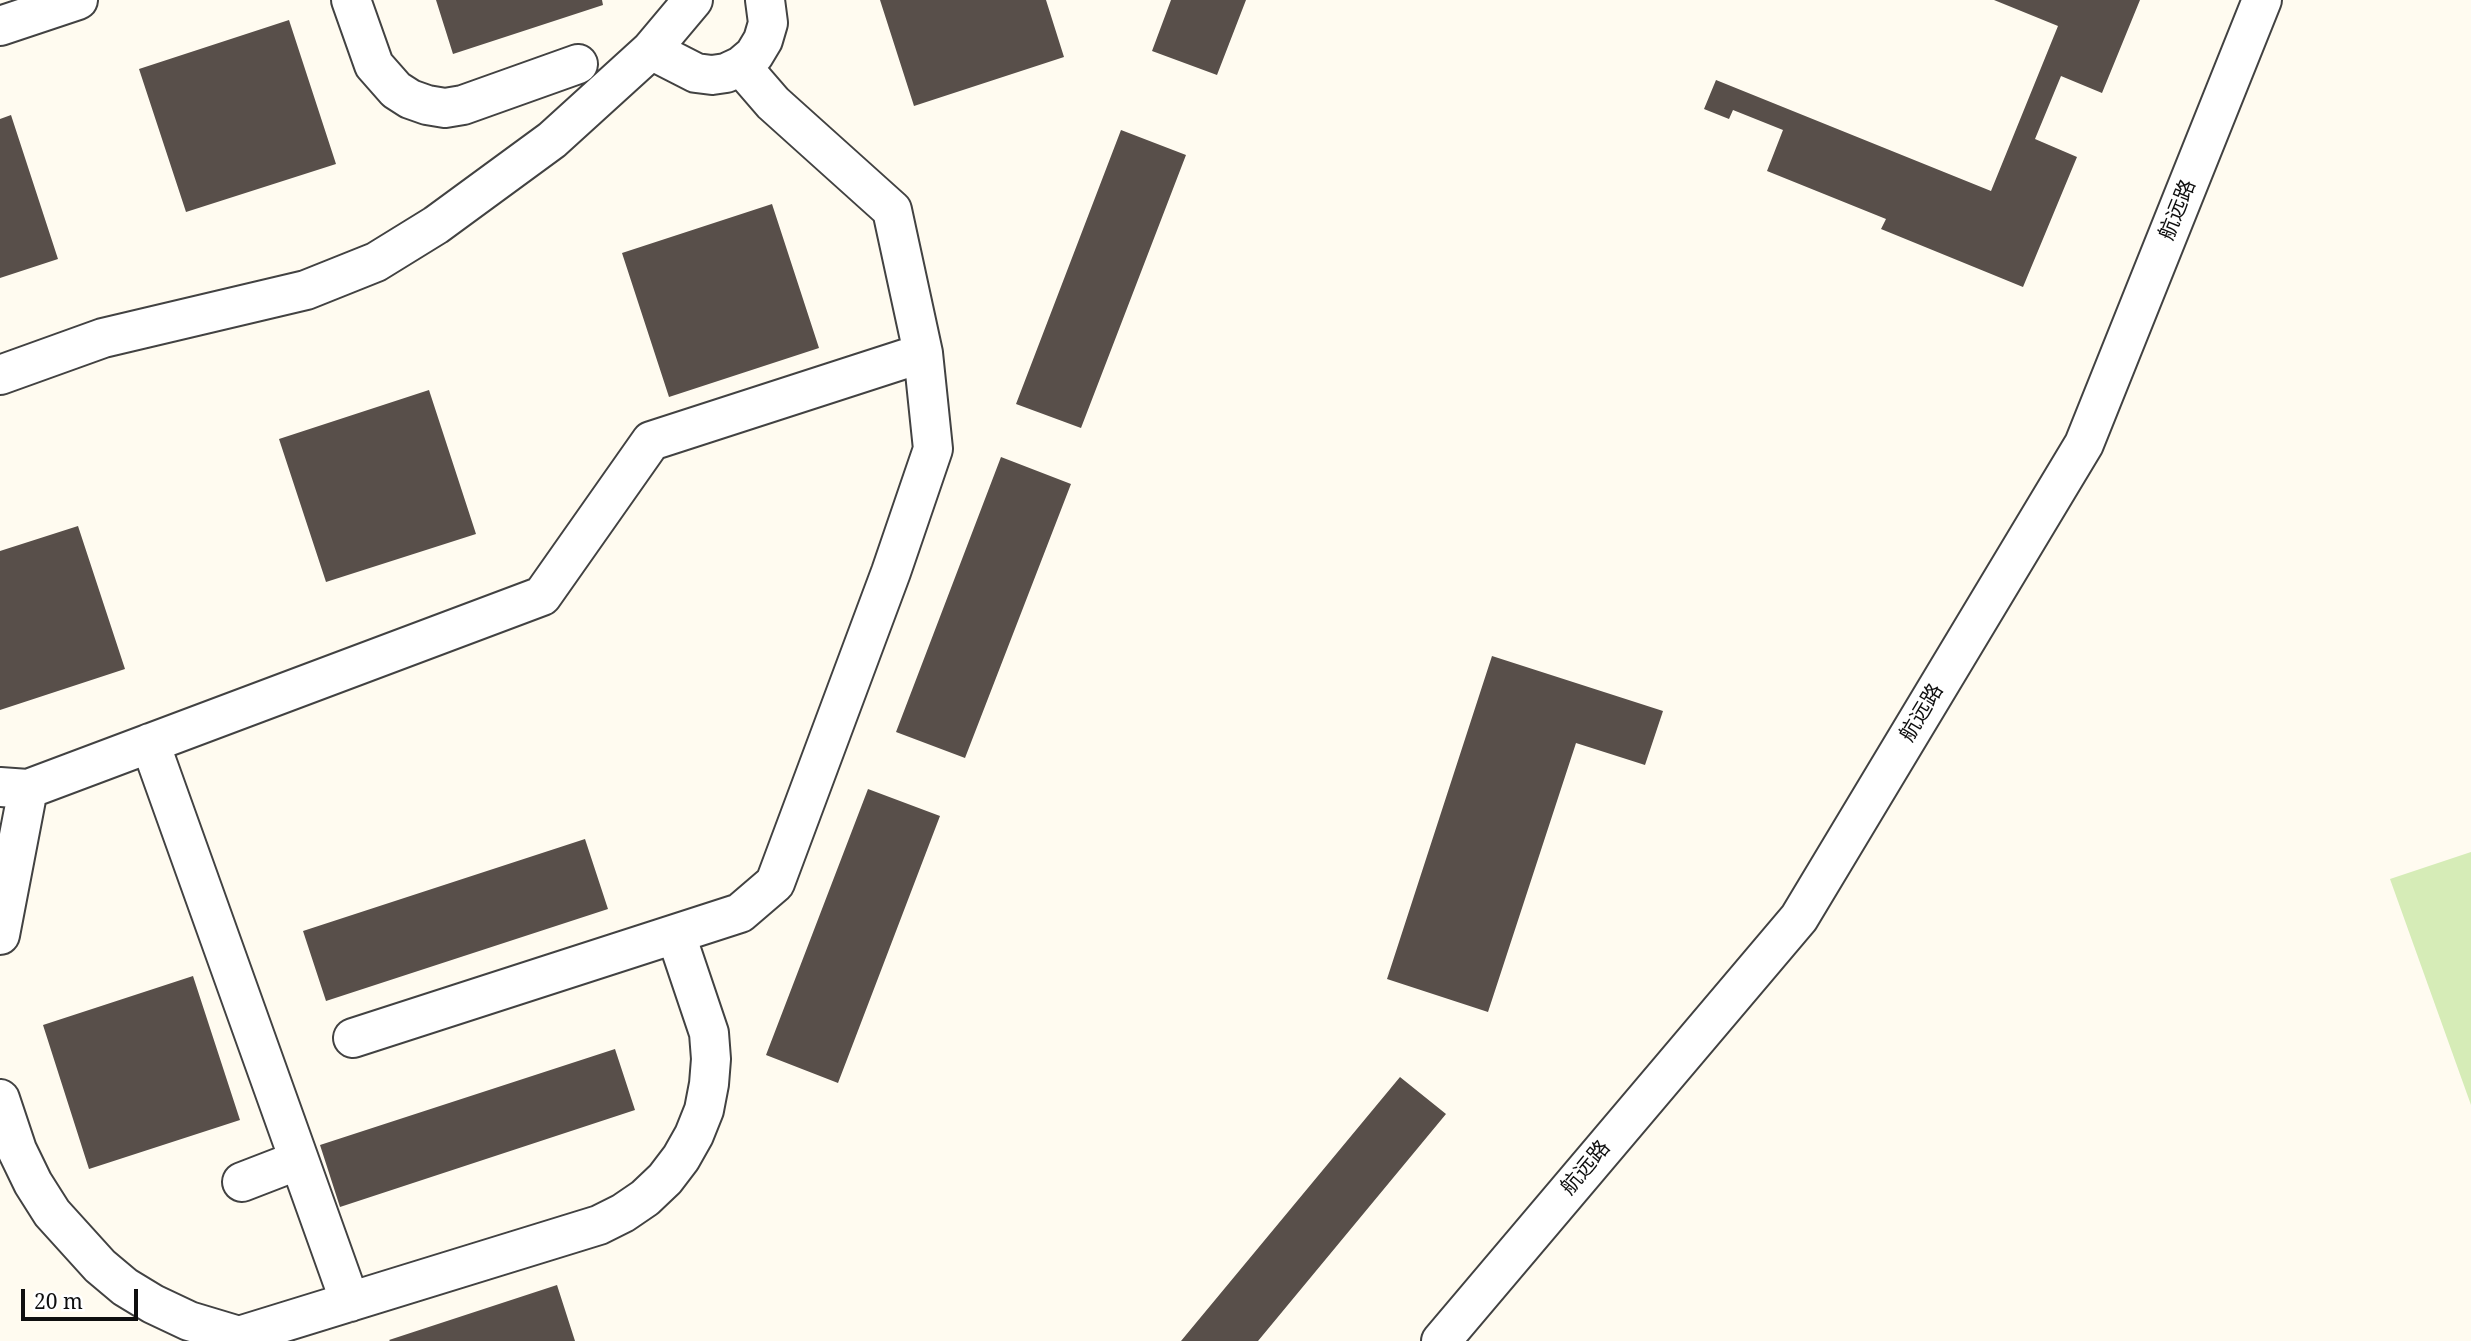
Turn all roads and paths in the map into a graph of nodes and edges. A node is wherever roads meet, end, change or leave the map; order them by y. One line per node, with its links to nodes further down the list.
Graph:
1 (78, 0): 6 (street)
2 (351, 0): 8 (street)
3 (693, 0): 7 (street)
4 (765, 0): 9 (street)
5 (2262, 0): 22 (street, 航远路)
6 (0, 26)
7 (651, 50): 9 (street); 11 (street)
8 (578, 64)
9 (741, 66): 10 (street)
10 (923, 353): 12 (street); 14 (street)
11 (0, 375)
12 (150, 743): 13 (street); 18 (street)
13 (14, 788): 15 (street)
14 (676, 934): 16 (street); 20 (street)
15 (0, 935)
16 (353, 1038)
17 (1, 1108): 21 (street)
18 (299, 1160): 19 (street); 20 (street)
19 (242, 1182)
20 (350, 1302): 21 (street)
21 (239, 1339)
22 (1441, 1341)

